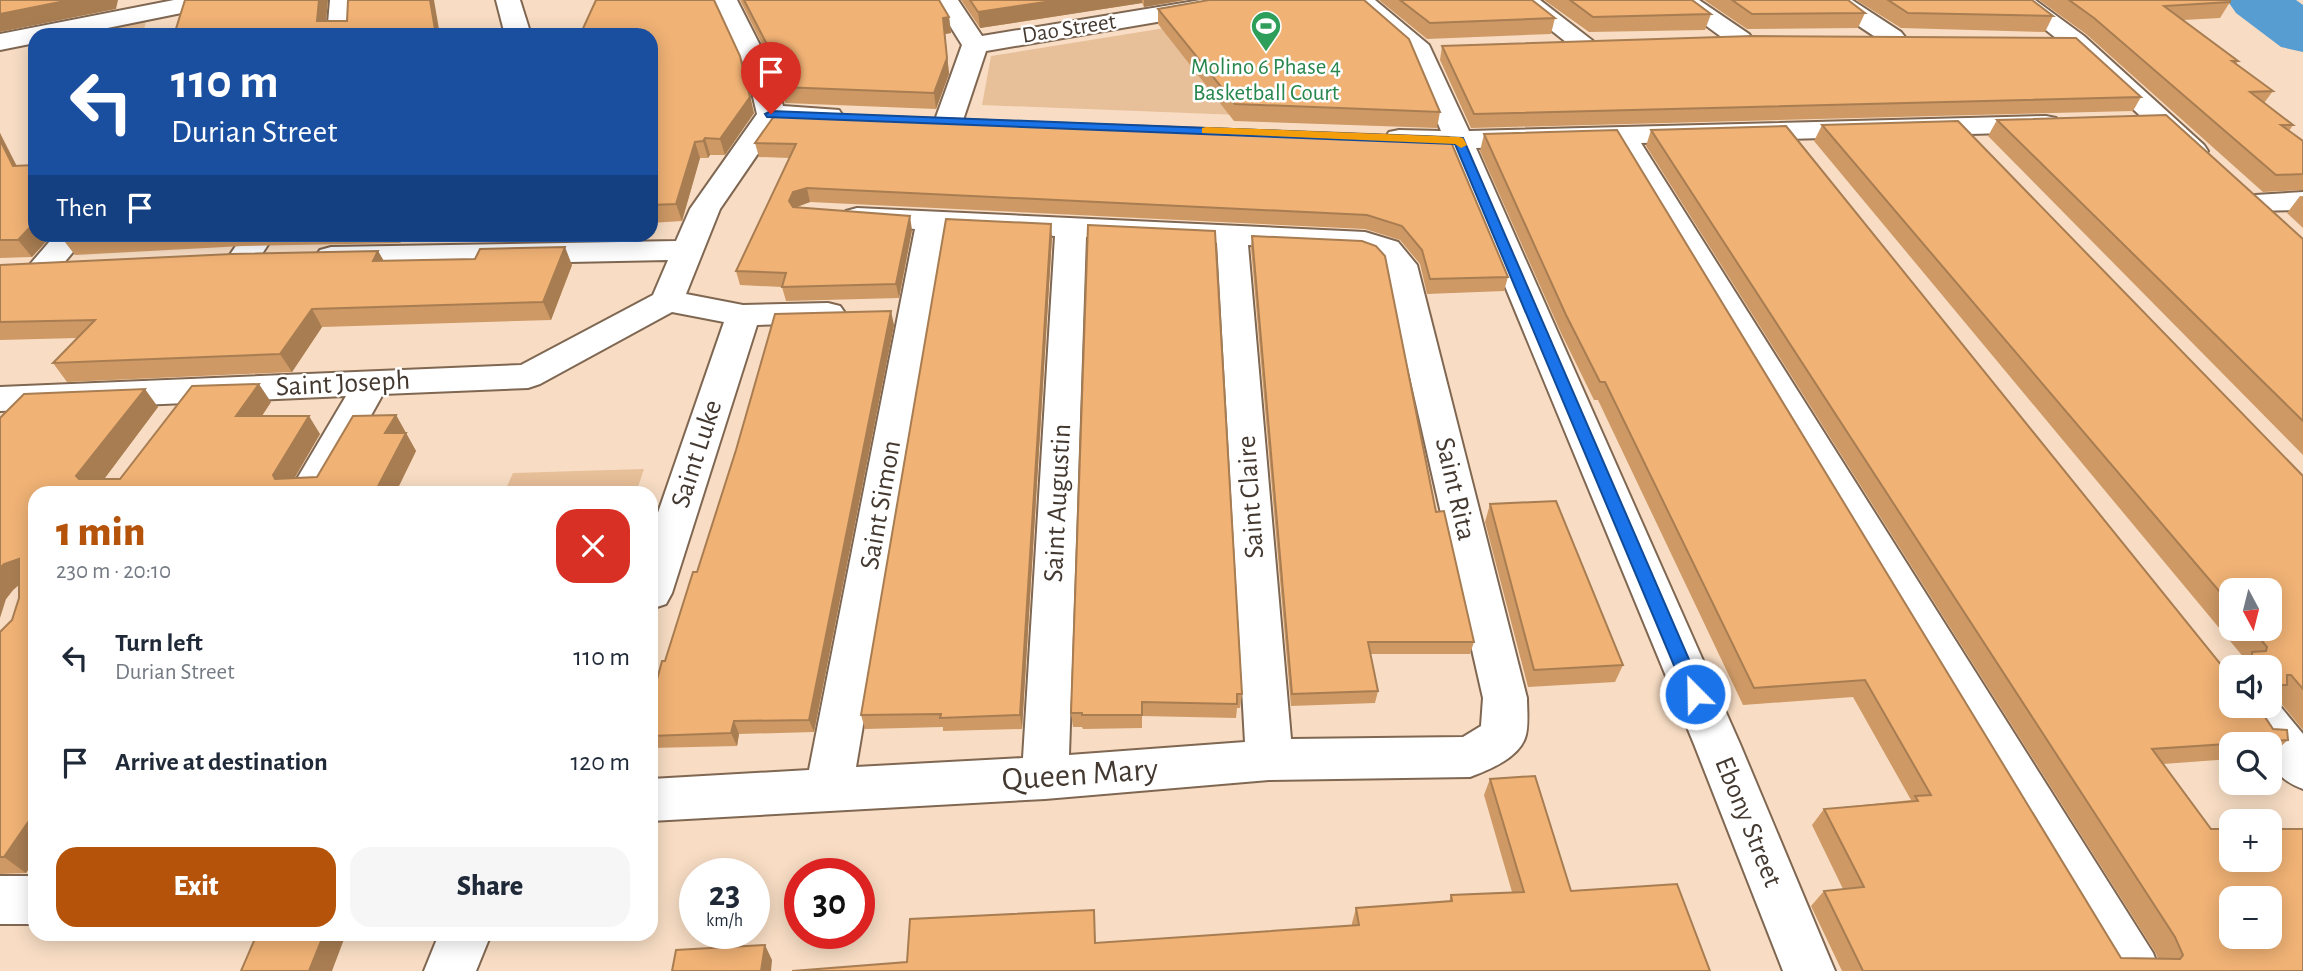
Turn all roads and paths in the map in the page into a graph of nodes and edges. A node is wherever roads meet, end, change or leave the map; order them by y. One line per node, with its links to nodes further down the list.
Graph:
1 (342, 0): 14 (street)
2 (508, 0): 15 (street)
3 (725, 0): 32 (street)
4 (946, 0): 29 (street)
5 (1245, 0): 29 (street, Dao Street)
6 (1360, 0): 31 (street, Ebony Street)
7 (1525, 0): 25 (street)
8 (1683, 0): 19 (street)
9 (1836, 0): 18 (street)
10 (2020, 0): 27 (street)
11 (199, 2): 12 (street); 13 (street)
12 (69, 28)
13 (185, 28)
14 (340, 28)
15 (516, 28)
16 (28, 36): 24 (street)
17 (1850, 37): 18 (street)
18 (1892, 37): 21 (street)
19 (1740, 38): 20 (street); 22 (street)
20 (1768, 38)
21 (1918, 38)
22 (1700, 39)
23 (2036, 40): 27 (street)
24 (0, 41)
25 (1580, 41): 26 (street); 28 (street)
26 (1606, 41)
27 (2075, 41): 35 (street)
28 (1539, 44)
29 (975, 45): 34 (street)
30 (1446, 49): 31 (street)
31 (1420, 50): 42 (street, Ebony Street)
32 (771, 114): 33 (street); 54 (street)
33 (853, 117)
34 (948, 120)
35 (2160, 121): 36 (street); 45 (street)
36 (2120, 122)
37 (2066, 123): 38 (street)
38 (1958, 126): 39 (street); 43 (street)
39 (1788, 131): 40 (street); 44 (street)
40 (1622, 136): 42 (street); 81 (street)
41 (1377, 137): 42 (street)
42 (1459, 140): 80 (street, Ebony Street)
43 (1987, 156)
44 (1815, 164)
45 (2230, 184): 46 (street); 50 (street)
46 (2303, 201)
47 (824, 215): 48 (street)
48 (932, 221): 49 (street); 60 (street, Saint Simon)
49 (1071, 228): 51 (street); 73 (street, Saint Augustin)
50 (2283, 231)
51 (1232, 234): 70 (street, Saint Rita); 71 (street, Saint Claire)
52 (67, 242): 57 (street)
53 (465, 245): 54 (street); 55 (street)
54 (688, 250): 59 (street)
55 (240, 251)
56 (82, 267): 57 (street)
57 (42, 269): 58 (street)
58 (10, 270)
59 (667, 301): 61 (street); 62 (street, Saint Joseph)
60 (889, 312): 61 (street); 74 (street, Saint Simon)
61 (743, 315): 68 (street, Saint Luke)
62 (371, 383): 63 (street, Saint Joseph); 67 (street)
63 (193, 391): 64 (street, Saint Joseph); 65 (street)
64 (14, 398): 66 (street)
65 (169, 422)
66 (0, 428)
67 (311, 486)
68 (658, 572)
69 (2263, 718): 72 (street)
70 (1503, 736): 71 (street, Queen Mary)
71 (1269, 760): 73 (street, Queen Mary)
72 (2303, 768)
73 (1045, 778): 74 (street, Queen Mary)
74 (829, 789): 75 (street, Queen Mary)
75 (658, 800)
76 (0, 900): 77 (street)
77 (28, 900)
78 (462, 941): 79 (street)
79 (450, 971)
80 (1810, 971)
81 (2134, 971)

